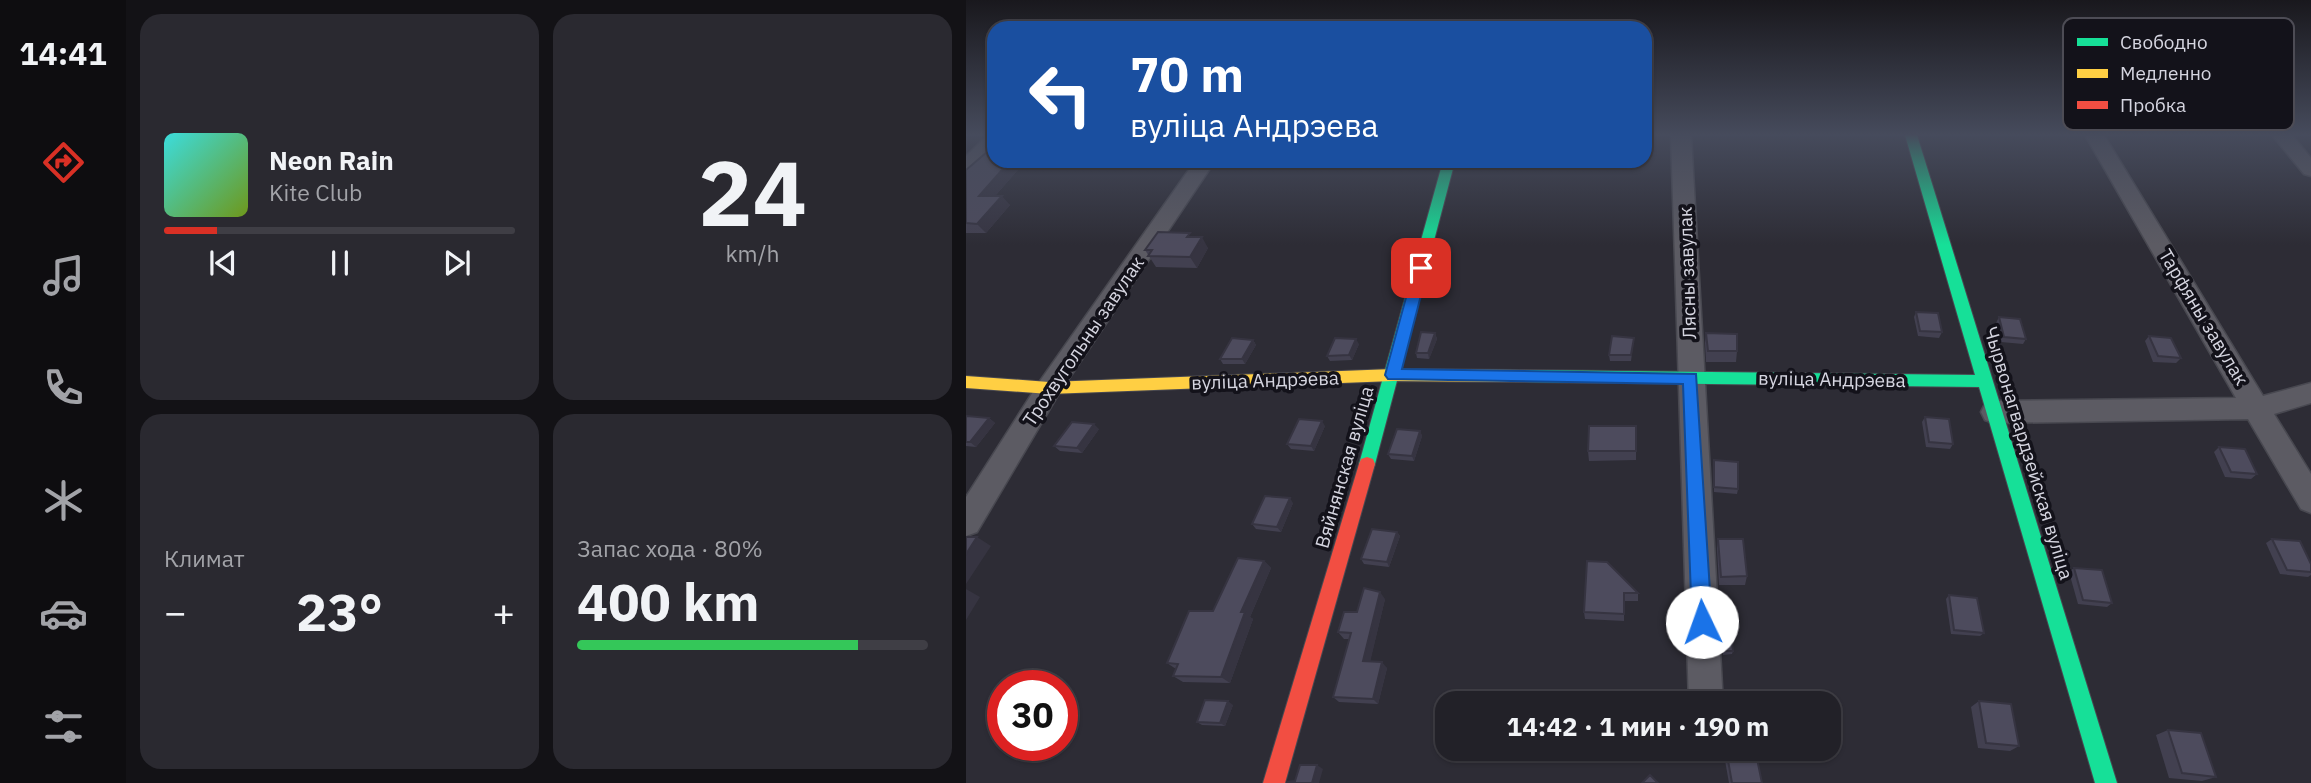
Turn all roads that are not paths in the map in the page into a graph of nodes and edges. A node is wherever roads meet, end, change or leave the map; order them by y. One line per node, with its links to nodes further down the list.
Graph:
1 (1198, 172): 10 (street, Трохвугольны завулак)
2 (1446, 172): 6 (street, Вяйнянская вуліца)
3 (1683, 172): 7 (street, Лясны завулак)
4 (1922, 172): 8 (street, Чырвонагвардзейская вуліца)
5 (2116, 172): 12 (street, Тарфяны завулак)
6 (1393, 375): 7 (street, вуліца Андрэева); 10 (street, вуліца Андрэева); 17 (street, Вяйнянская вуліца)
7 (1691, 378): 8 (street, вуліца Андрэева); 16 (street, Лясны завулак)
8 (1985, 381): 13 (street, Чырвонагвардзейская вуліца)
9 (966, 383): 10 (street, вуліца Андрэева)
10 (1049, 388): 15 (street, Трохвугольны завулак)
11 (2311, 393): 12 (street)
12 (2258, 408): 13 (street); 14 (street, Тарфяны завулак)
13 (1994, 412): 18 (street, Чырвонагвардзейская вуліца)
14 (2311, 500)
15 (966, 523)
16 (1705, 691)
17 (1274, 783)
18 (2106, 783)

